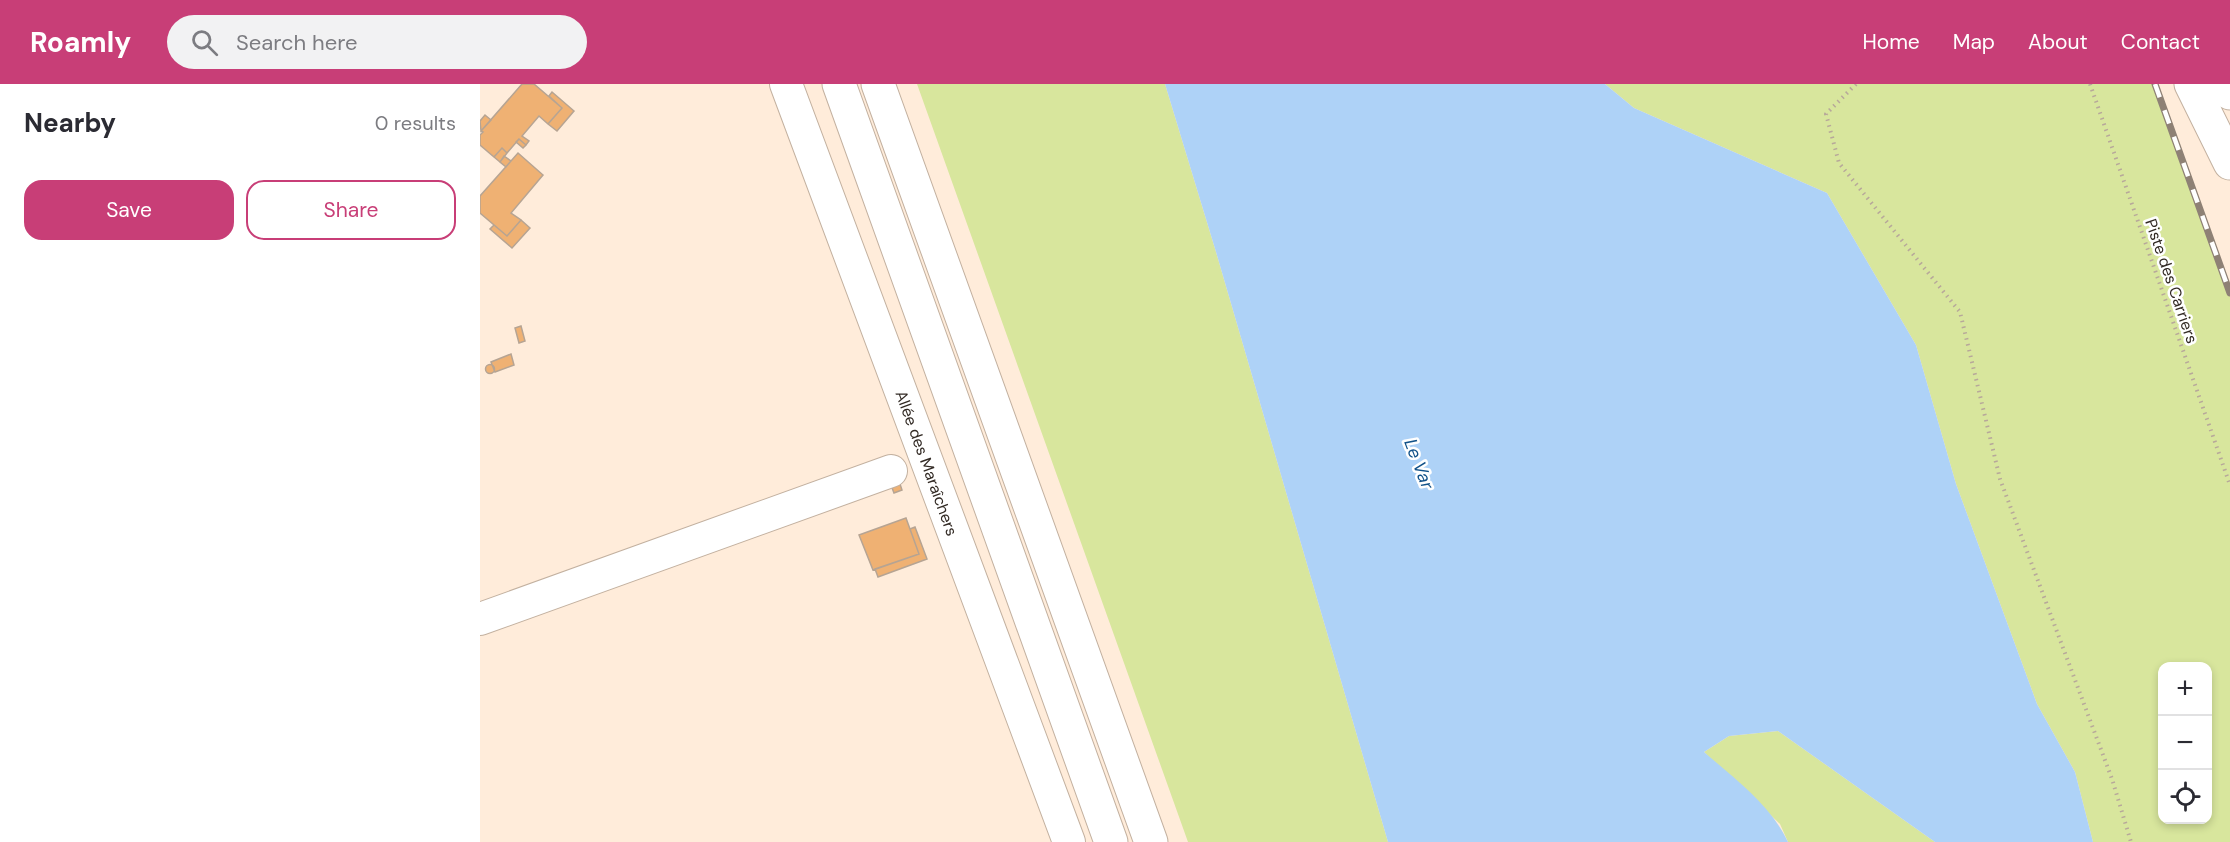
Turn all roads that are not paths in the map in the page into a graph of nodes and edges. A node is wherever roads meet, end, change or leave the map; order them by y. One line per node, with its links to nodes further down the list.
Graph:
1 (786, 84): 11 (street, Allée des Maraîchers)
2 (839, 84): 12 (main road)
3 (878, 84): 13 (main road)
4 (2191, 84): 8 (main road)
5 (2202, 84): 8 (main road)
6 (2226, 84): 7 (main road)
7 (2230, 93)
8 (2230, 163)
9 (891, 471): 10 (street)
10 (482, 612)
11 (1070, 842)
12 (1111, 842)
13 (1151, 842)

